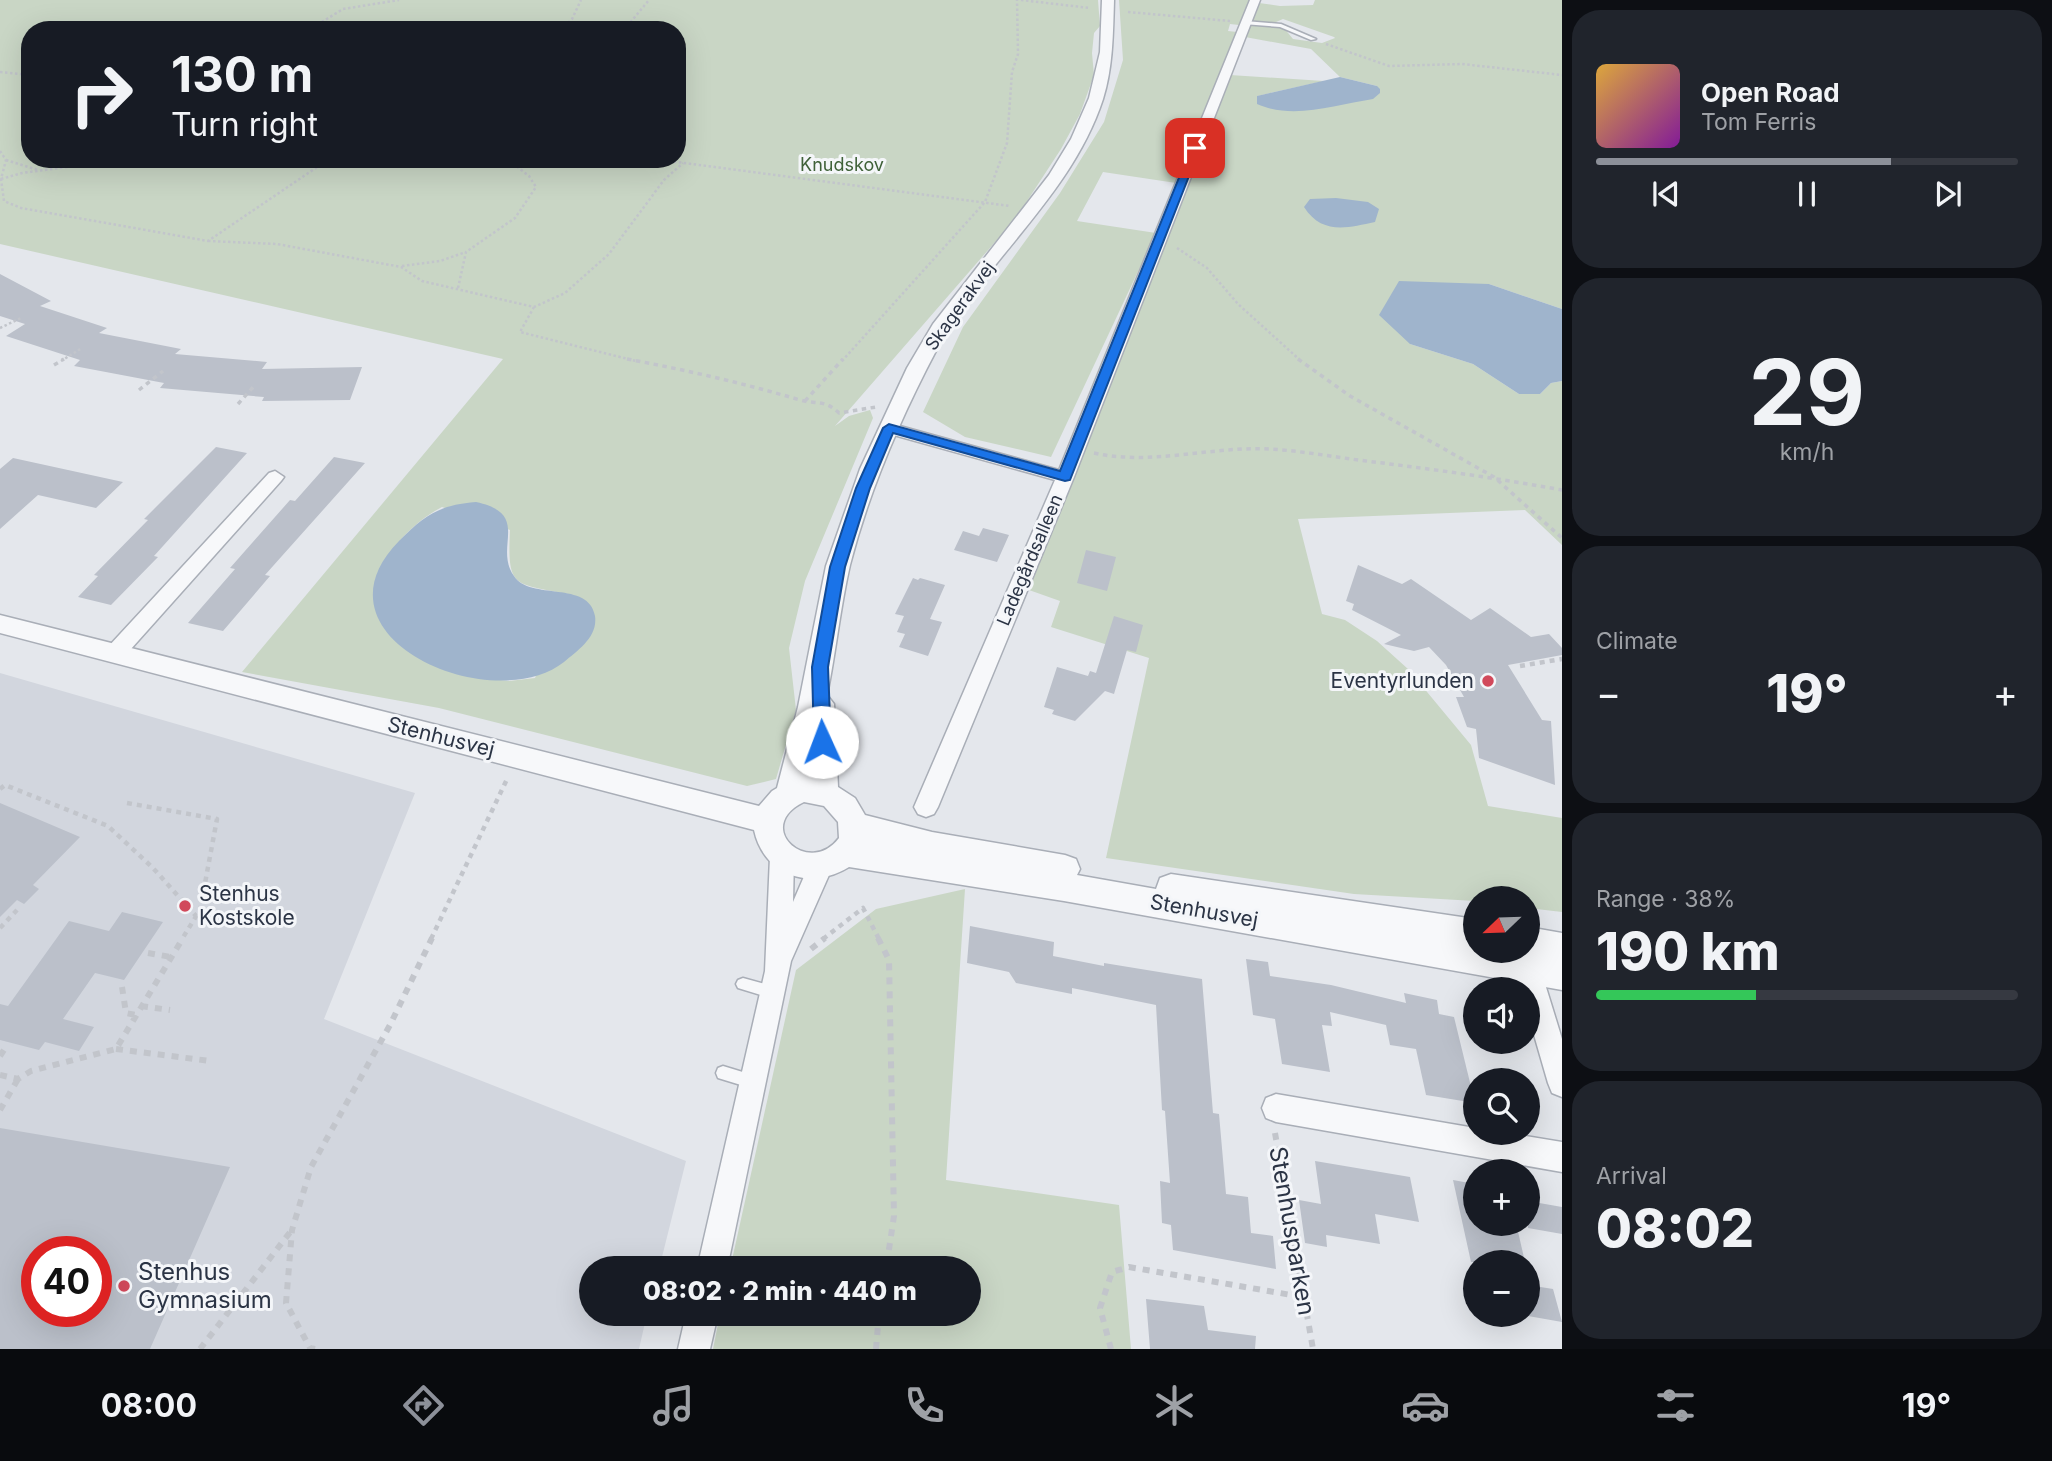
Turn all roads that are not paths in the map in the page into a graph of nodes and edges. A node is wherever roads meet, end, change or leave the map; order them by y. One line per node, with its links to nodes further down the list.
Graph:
1 (1255, 0): 3 (street, Ladegårdsalleen)
2 (1101, 4): 5 (street, Skagerakvej)
3 (1245, 23): 4 (lane); 7 (street, Ladegårdsalleen)
4 (1313, 39)
5 (893, 419): 7 (street); 10 (street, Skagerakvej)
6 (275, 477): 9 (street)
7 (1065, 477): 13 (street, Ladegårdsalleen)
8 (0, 624): 9 (street, Stenhusvej)
9 (116, 653): 14 (street, Stenhusvej)
10 (820, 667): 11 (street, Skagerakvej); 12 (street, Skagerakvej)
11 (824, 792): 12 (street); 15 (street)
12 (790, 793): 14 (street)
13 (926, 807)
14 (767, 821): 16 (street)
15 (854, 824): 17 (street); 19 (street, Stenhusvej)
16 (782, 857): 17 (street); 28 (street)
17 (833, 859): 22 (street, Stenhusvej); 28 (street)
18 (1463, 920): 19 (lane)
19 (1392, 921): 20 (street, Stenhusvej)
20 (1463, 932)
21 (1540, 938): 23 (lane)
22 (1463, 944)
23 (1562, 946): 24 (street, Stenhusvej)
24 (1540, 950)
25 (1540, 962): 27 (street, Stenhusvej)
26 (1528, 963): 32 (street)
27 (1562, 974)
28 (777, 976): 29 (lane); 31 (street)
29 (743, 984)
30 (723, 1073): 31 (lane)
31 (755, 1083): 35 (street)
32 (1562, 1083)
33 (1276, 1108): 34 (street)
34 (1562, 1157)
35 (715, 1256)
36 (699, 1326): 37 (street)
37 (694, 1349)

